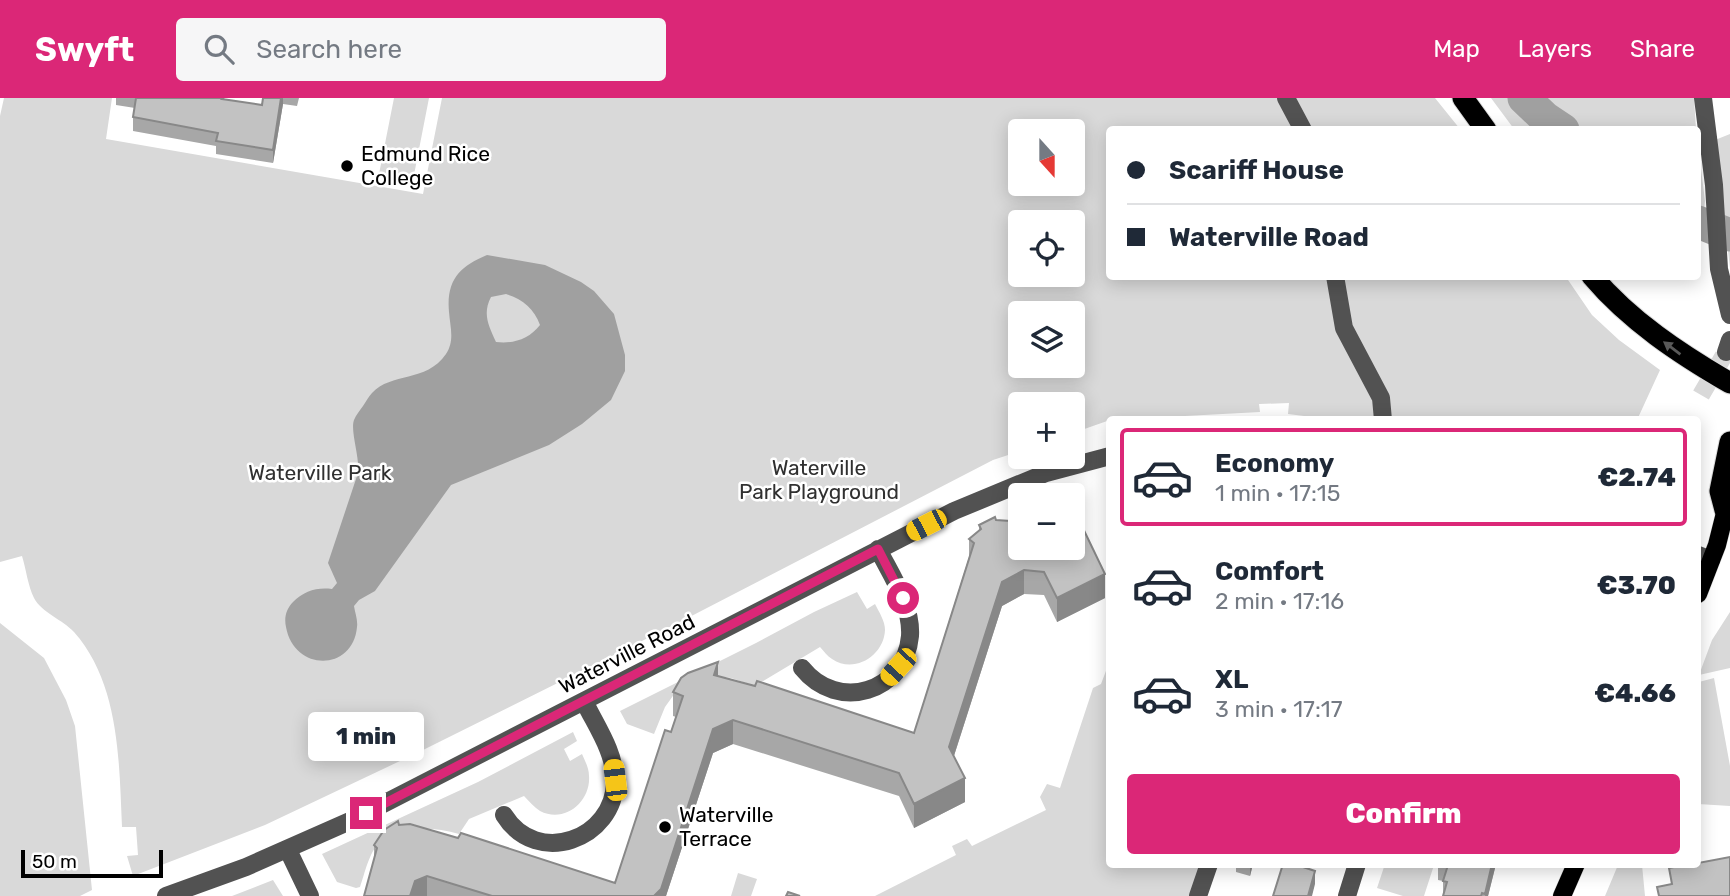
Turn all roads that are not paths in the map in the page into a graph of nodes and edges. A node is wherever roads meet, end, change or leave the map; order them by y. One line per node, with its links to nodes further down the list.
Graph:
1 (1286, 98): 4 (street)
2 (1463, 98): 5 (highway)
3 (1703, 98): 8 (street)
4 (1301, 126)
5 (1483, 126)
6 (1336, 280): 10 (street)
7 (1595, 280): 9 (highway, one-way to 7)
8 (1730, 315)
9 (1729, 384)
10 (1383, 416)
11 (1730, 442): 13 (highway)
12 (1106, 457): 14 (street, Waterville Road)
13 (1728, 511): 15 (main road)
14 (878, 549): 17 (street); 18 (street, Waterville Road)
15 (1709, 554): 16 (main road)
16 (1701, 583)
17 (802, 668)
18 (584, 701): 19 (street); 20 (street, Waterville Road)
19 (503, 815)
20 (288, 850): 24 (street, Waterville Road); 25 (street)
21 (1208, 868): 26 (street)
22 (1356, 868): 27 (street)
23 (1574, 868): 28 (main road)
24 (166, 896)
25 (310, 896)
26 (1198, 896)
27 (1347, 896)
28 (1562, 896)

